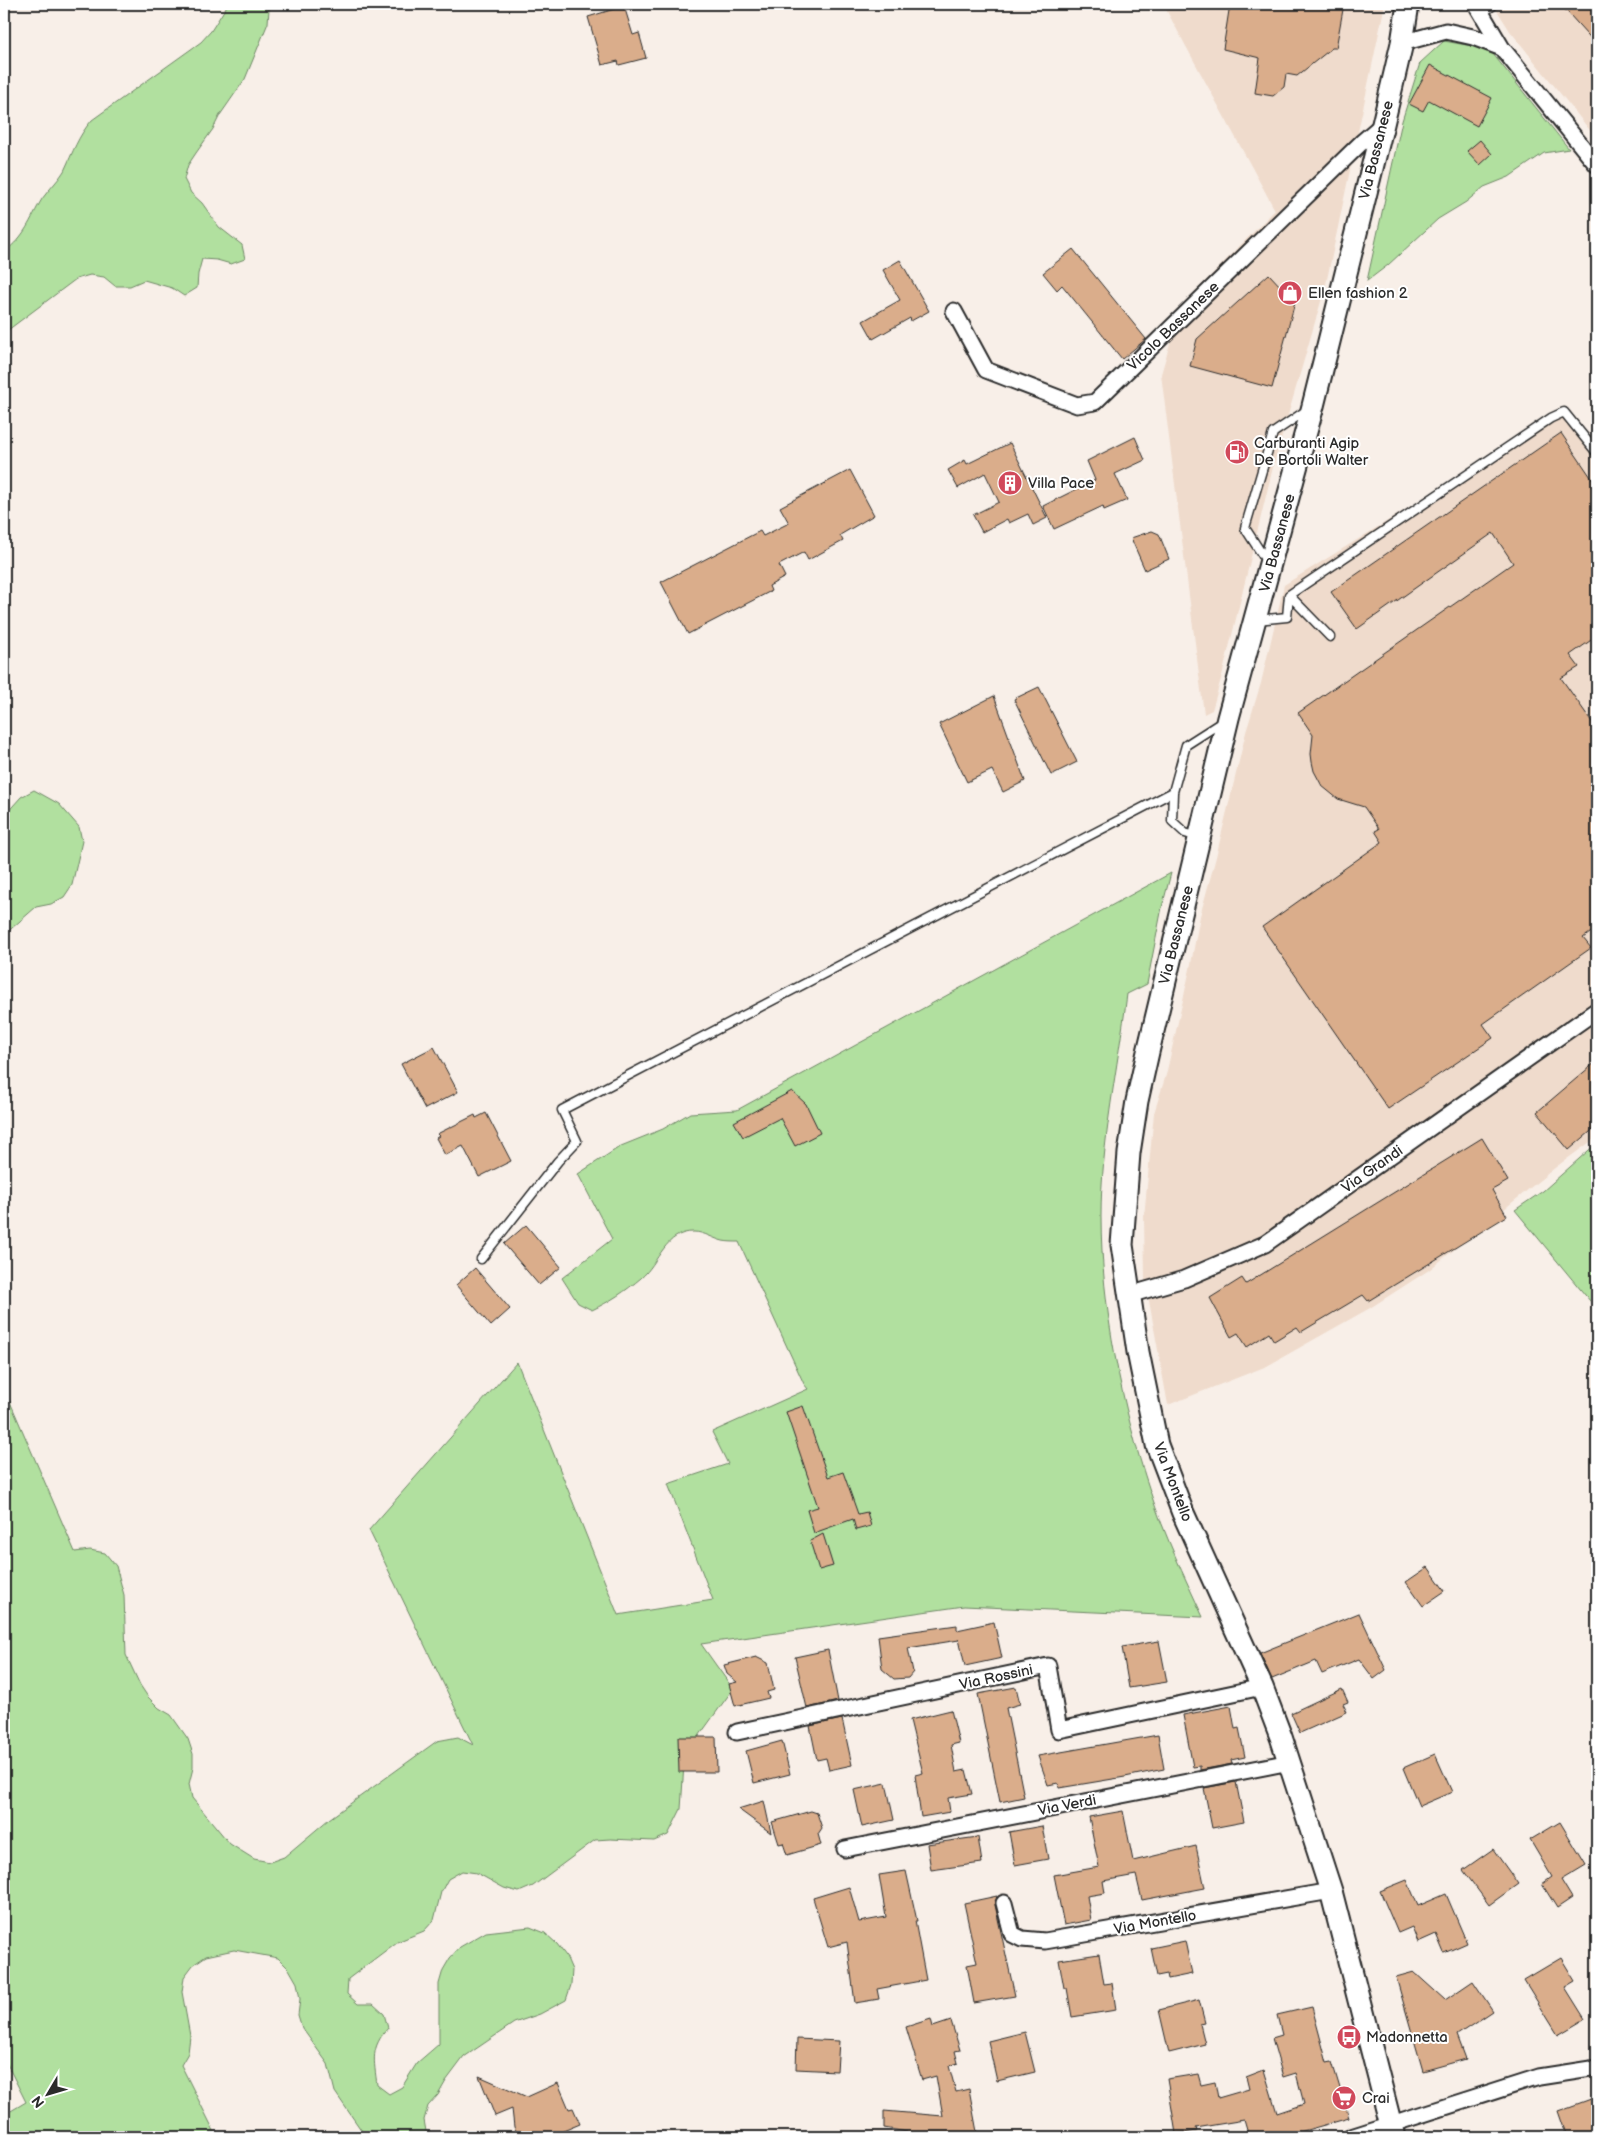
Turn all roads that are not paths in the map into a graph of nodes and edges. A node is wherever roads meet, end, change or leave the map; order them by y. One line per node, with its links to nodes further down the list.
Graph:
1 (1408, 4): 5 (main road, Via Bassanese)
2 (1466, 4): 4 (street)
3 (1495, 4): 4 (lane)
4 (1479, 9): 6 (street)
5 (1402, 43): 6 (street); 7 (main road, Via Bassanese)
6 (1502, 48): 8 (street)
7 (1383, 124): 9 (street, Vicolo Bassanese); 10 (main road, Via Bassanese)
8 (1597, 165)
9 (954, 312)
10 (1313, 406): 12 (main road, Via Bassanese); 12 (lane)
11 (1597, 453): 13 (lane)
12 (1270, 567): 14 (main road, Via Bassanese)
13 (1289, 596): 14 (lane); 15 (lane)
14 (1256, 620): 16 (main road, Via Bassanese)
15 (1330, 637)
16 (1228, 718): 17 (lane); 18 (main road, Via Bassanese)
17 (1173, 792): 18 (lane); 21 (lane)
18 (1200, 837): 20 (main road, Via Bassanese)
19 (1597, 1010): 22 (street, Via Grandi)
20 (1148, 1052): 22 (main road, Via Montello)
21 (481, 1260)
22 (1129, 1295): 23 (main road, Via Montello)
23 (1262, 1687): 24 (street, Via Rossini); 25 (main road, Via Montello)
24 (736, 1732)
25 (1290, 1762): 26 (street, Via Verdi); 27 (main road, Via Montello)
26 (845, 1849)
27 (1331, 1891): 28 (street, Via Montello); 30 (main road, Via Montello)
28 (1004, 1903)
29 (1597, 2068): 30 (street)
30 (1393, 2131): 31 (street)
31 (1351, 2137)

